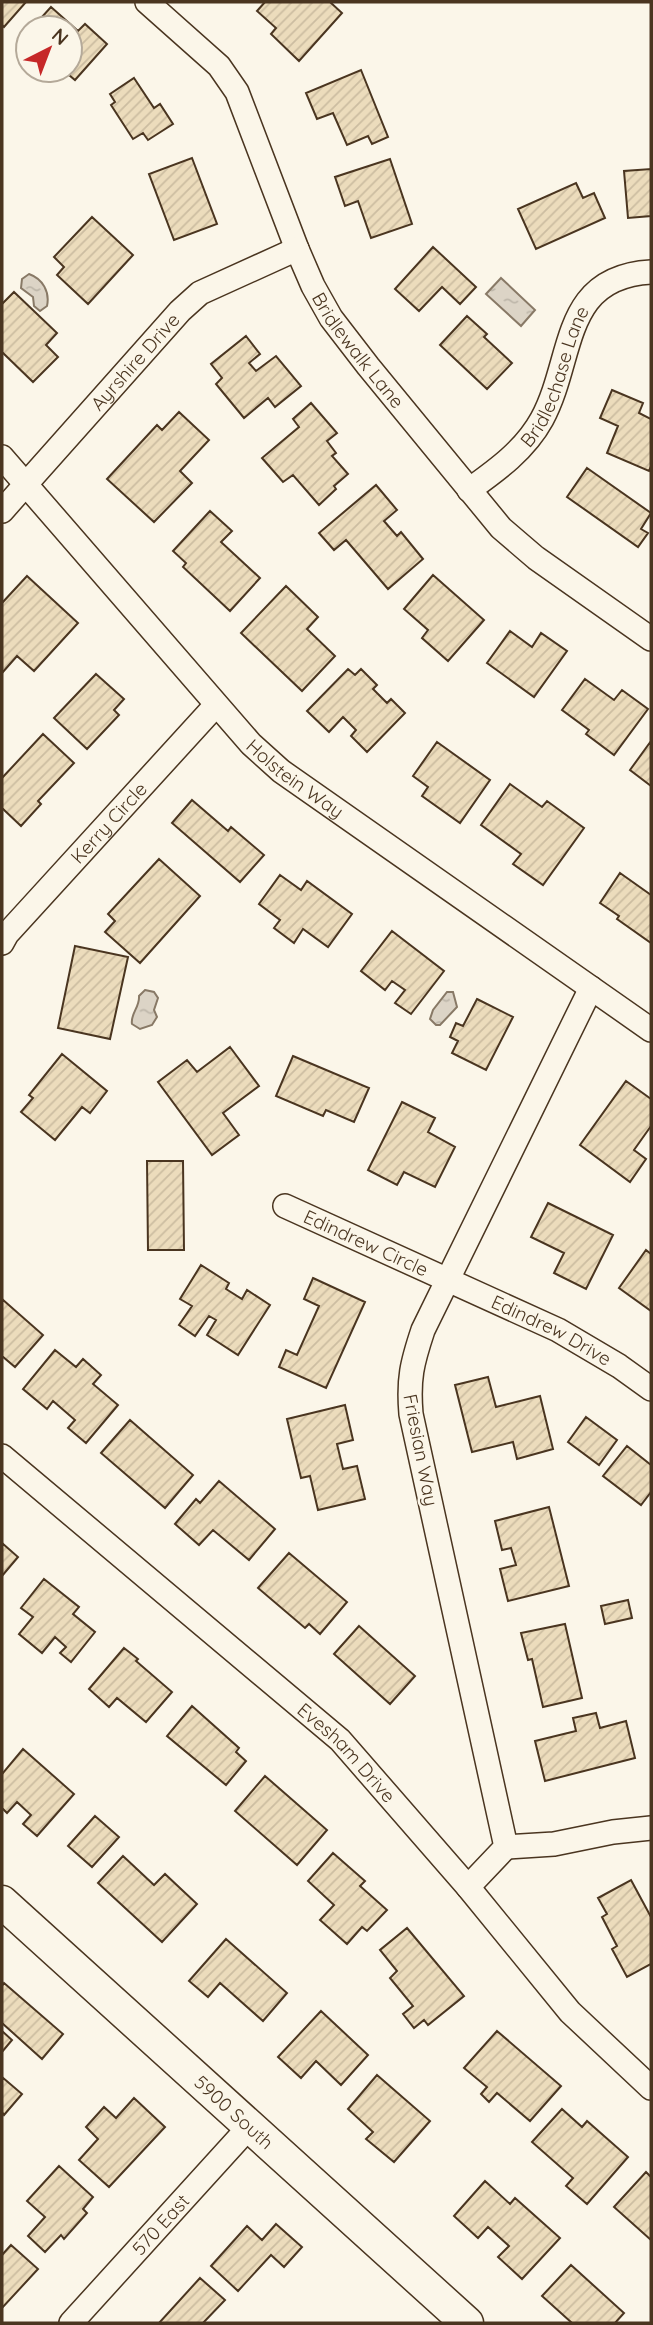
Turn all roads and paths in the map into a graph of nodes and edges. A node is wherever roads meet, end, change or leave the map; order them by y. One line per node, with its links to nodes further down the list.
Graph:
1 (147, 2): 2 (street, Bridlewalk Lane)
2 (297, 249): 5 (street, Ayrshire Drive); 6 (street, Bridlewalk Lane)
3 (648, 273): 6 (street, Bridlechase Lane)
4 (2, 457): 5 (street, Holstein Way)
5 (26, 483): 7 (street, Ayrshire Drive); 9 (street, Holstein Way)
6 (470, 490): 8 (street, Bridlewalk Lane)
7 (2, 511)
8 (651, 639)
9 (216, 705): 10 (street, Kerry Circle); 11 (street, Holstein Way)
10 (2, 943)
11 (591, 988): 12 (street, Holstein Way); 14 (street, Friesian Way)
12 (651, 1030)
13 (285, 1206): 14 (street, Edindrew Circle)
14 (447, 1281): 15 (street, Edindrew Drive); 18 (street, Friesian Way)
15 (651, 1389)
16 (2, 1456): 19 (street, Evesham Drive)
17 (651, 1828): 18 (street)
18 (506, 1847): 19 (street)
19 (468, 1887): 21 (street, Evesham Drive)
20 (2, 1902): 22 (main road, 5900 South)
21 (651, 2088)
22 (250, 2126): 23 (street, 570 East); 24 (main road, 5900 South)
23 (71, 2323)
24 (467, 2323)

